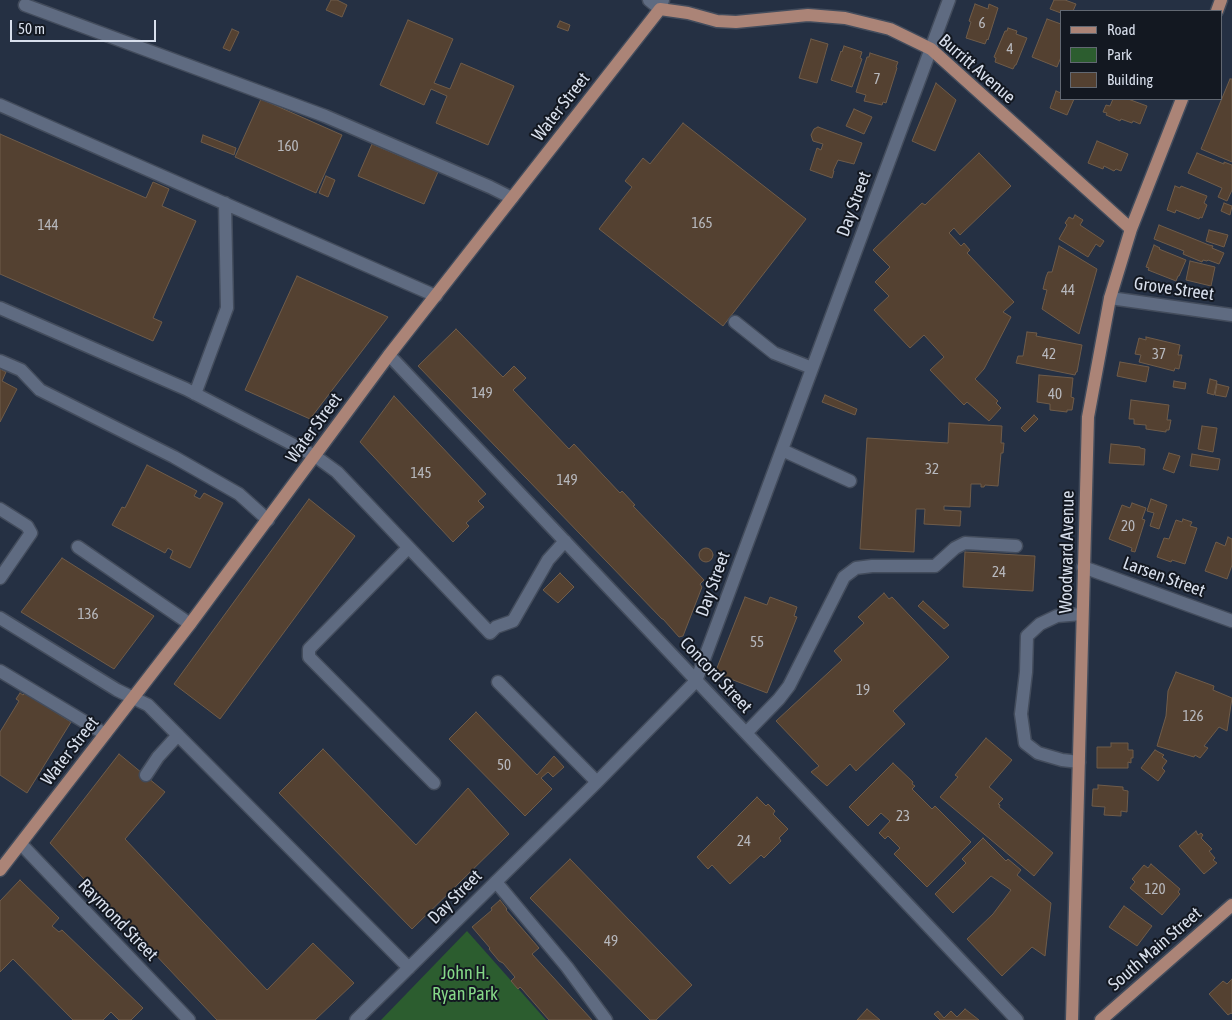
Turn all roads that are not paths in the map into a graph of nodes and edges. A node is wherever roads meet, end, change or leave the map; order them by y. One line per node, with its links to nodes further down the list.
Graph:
1 (649, 0): 3 (street)
2 (949, 0): 5 (street, Day Street)
3 (661, 4): 5 (main road, Burritt Avenue); 8 (main road, Water Street)
4 (25, 5): 8 (street)
5 (931, 49): 10 (main road, Burritt Avenue); 18 (street, Day Street)
6 (1182, 100): 10 (main road, Woodward Avenue)
7 (0, 105): 9 (street)
8 (512, 198): 11 (main road, Water Street)
9 (225, 203): 11 (street); 19 (street)
10 (1131, 229): 12 (main road, Woodward Avenue)
11 (436, 296): 16 (main road, Water Street)
12 (1110, 298): 14 (street, Grove Street); 29 (main road, Woodward Avenue)
13 (0, 308): 19 (street)
14 (1232, 315)
15 (735, 322): 18 (street)
16 (390, 355): 21 (main road, Water Street); 25 (street, Concord Street)
17 (0, 361): 24 (street)
18 (812, 368): 20 (street, Day Street)
19 (195, 394): 21 (street)
20 (782, 450): 22 (street); 36 (street, Day Street)
21 (315, 456): 24 (main road, Water Street); 28 (street)
22 (850, 481)
23 (0, 509): 30 (street)
24 (268, 520): 34 (main road, Water Street)
25 (565, 542): 28 (street); 36 (street, Concord Street)
26 (1016, 546): 39 (street)
27 (78, 547): 34 (street)
28 (408, 548): 45 (street)
29 (1084, 566): 31 (main road, Woodward Avenue); 33 (street, Larsen Street)
30 (0, 578)
31 (1082, 614): 42 (main road, Woodward Avenue); 42 (street)
32 (0, 618): 38 (street)
33 (1232, 621)
34 (190, 624): 38 (main road, Water Street)
35 (0, 671): 40 (street)
36 (696, 680): 39 (street, Concord Street); 44 (street, Day Street)
37 (498, 682): 44 (street)
38 (133, 697): 40 (main road, Water Street); 41 (street)
39 (746, 733): 54 (street, Concord Street)
40 (105, 734): 46 (main road, Water Street)
41 (178, 735): 43 (street); 50 (street)
42 (1079, 762): 55 (main road, Woodward Avenue)
43 (146, 775)
44 (597, 782): 48 (street, Day Street)
45 (434, 783)
46 (21, 844): 47 (main road, Water Street); 51 (street, Raymond Street)
47 (0, 870)
48 (496, 882): 50 (street, Day Street); 53 (street)
49 (1232, 905): 56 (main road, South Main Street)
50 (408, 968): 52 (street, Day Street)
51 (189, 1020)
52 (356, 1020)
53 (606, 1020)
54 (1017, 1020)
55 (1072, 1020)
56 (1101, 1020)

